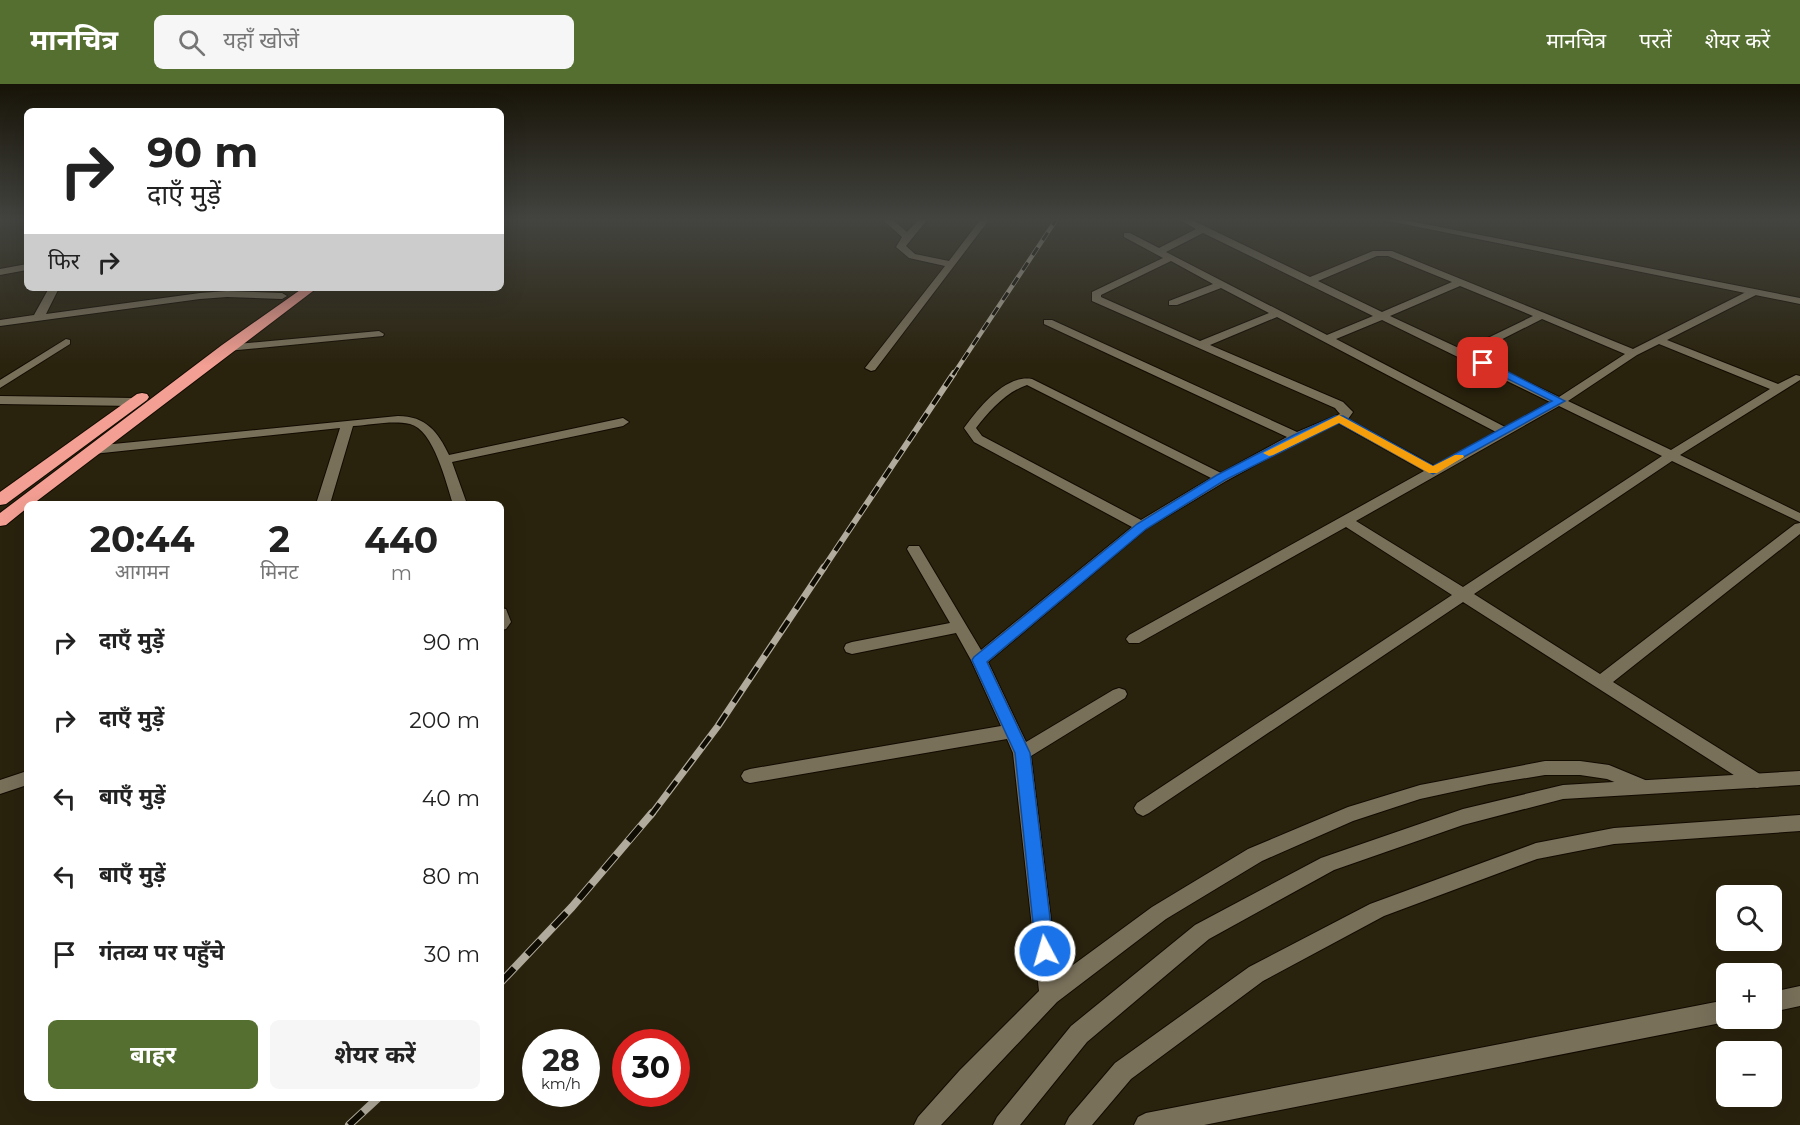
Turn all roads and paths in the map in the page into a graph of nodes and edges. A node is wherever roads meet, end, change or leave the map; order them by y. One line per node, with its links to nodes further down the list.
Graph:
1 (18, 269): 9 (street)
2 (947, 269): 33 (street)
3 (1149, 269): 29 (street)
4 (1191, 269): 12 (street)
5 (1287, 269): 10 (street)
6 (1341, 269): 10 (street)
7 (1429, 269): 11 (street)
8 (1635, 269): 16 (street)
9 (0, 272)
10 (1311, 280): 20 (street)
11 (1461, 282): 20 (street); 21 (street)
12 (1221, 284): 18 (street); 19 (street)
13 (52, 291): 22 (street)
14 (307, 291): 30 (highway)
15 (288, 292): 22 (street); 39 (highway)
16 (1754, 292): 17 (street); 27 (street)
17 (1800, 301)
18 (1173, 303)
19 (1277, 313): 26 (street); 29 (street)
20 (1383, 315): 26 (street); 32 (street)
21 (1542, 315): 31 (street); 32 (street)
22 (38, 318): 24 (street)
23 (1048, 322): 44 (street)
24 (0, 323)
25 (379, 334): 30 (street)
26 (1327, 339): 43 (street)
27 (1658, 340): 31 (street); 36 (street)
28 (66, 342): 35 (street)
29 (1199, 345): 40 (street)
30 (227, 348): 45 (highway)
31 (1633, 353): 38 (street)
32 (1464, 354): 38 (street)
33 (871, 368)
34 (1796, 378): 36 (street)
35 (0, 385)
36 (1777, 388): 46 (street)
37 (0, 400): 39 (street)
38 (1560, 401): 43 (street); 46 (street)
39 (135, 402): 49 (highway)
40 (1339, 418): 44 (street); 48 (street)
41 (623, 422): 47 (street)
42 (348, 423): 45 (street); 47 (street); 54 (street)
43 (1506, 432): 48 (street)
44 (1298, 437): 50 (street)
45 (93, 450): 53 (highway)
46 (1672, 455): 57 (street); 63 (street)
47 (444, 460): 55 (street)
48 (1433, 471): 59 (street)
49 (32, 476): 51 (street); 52 (highway)
50 (1221, 478): 60 (street); 60 (street)
51 (0, 493)
52 (0, 500)
53 (26, 501)
54 (324, 501)
55 (459, 501)
56 (24, 503): 58 (highway)
57 (1800, 518)
58 (0, 521)
59 (1347, 521): 63 (street); 65 (street)
60 (1141, 526): 67 (street)
61 (1800, 527): 68 (street)
62 (914, 549): 64 (street)
63 (1463, 594): 68 (street); 78 (street)
64 (959, 627): 66 (street); 67 (street)
65 (1134, 639)
66 (852, 648)
67 (979, 660): 70 (street)
68 (1601, 682): 75 (street)
69 (1119, 694): 71 (street)
70 (1013, 731): 71 (street); 72 (street)
71 (1022, 753): 80 (street)
72 (750, 776)
73 (1800, 778): 75 (street)
74 (24, 779): 76 (street)
75 (1757, 781): 77 (street)
76 (0, 787)
77 (1644, 787): 80 (street); 85 (street)
78 (1143, 808)
79 (1800, 823): 86 (street)
80 (1050, 995): 84 (street)
81 (1800, 996): 82 (street)
82 (1782, 1000)
83 (1716, 1013): 87 (street)
84 (926, 1125)
85 (1005, 1125)
86 (1077, 1125)
87 (1146, 1125)

